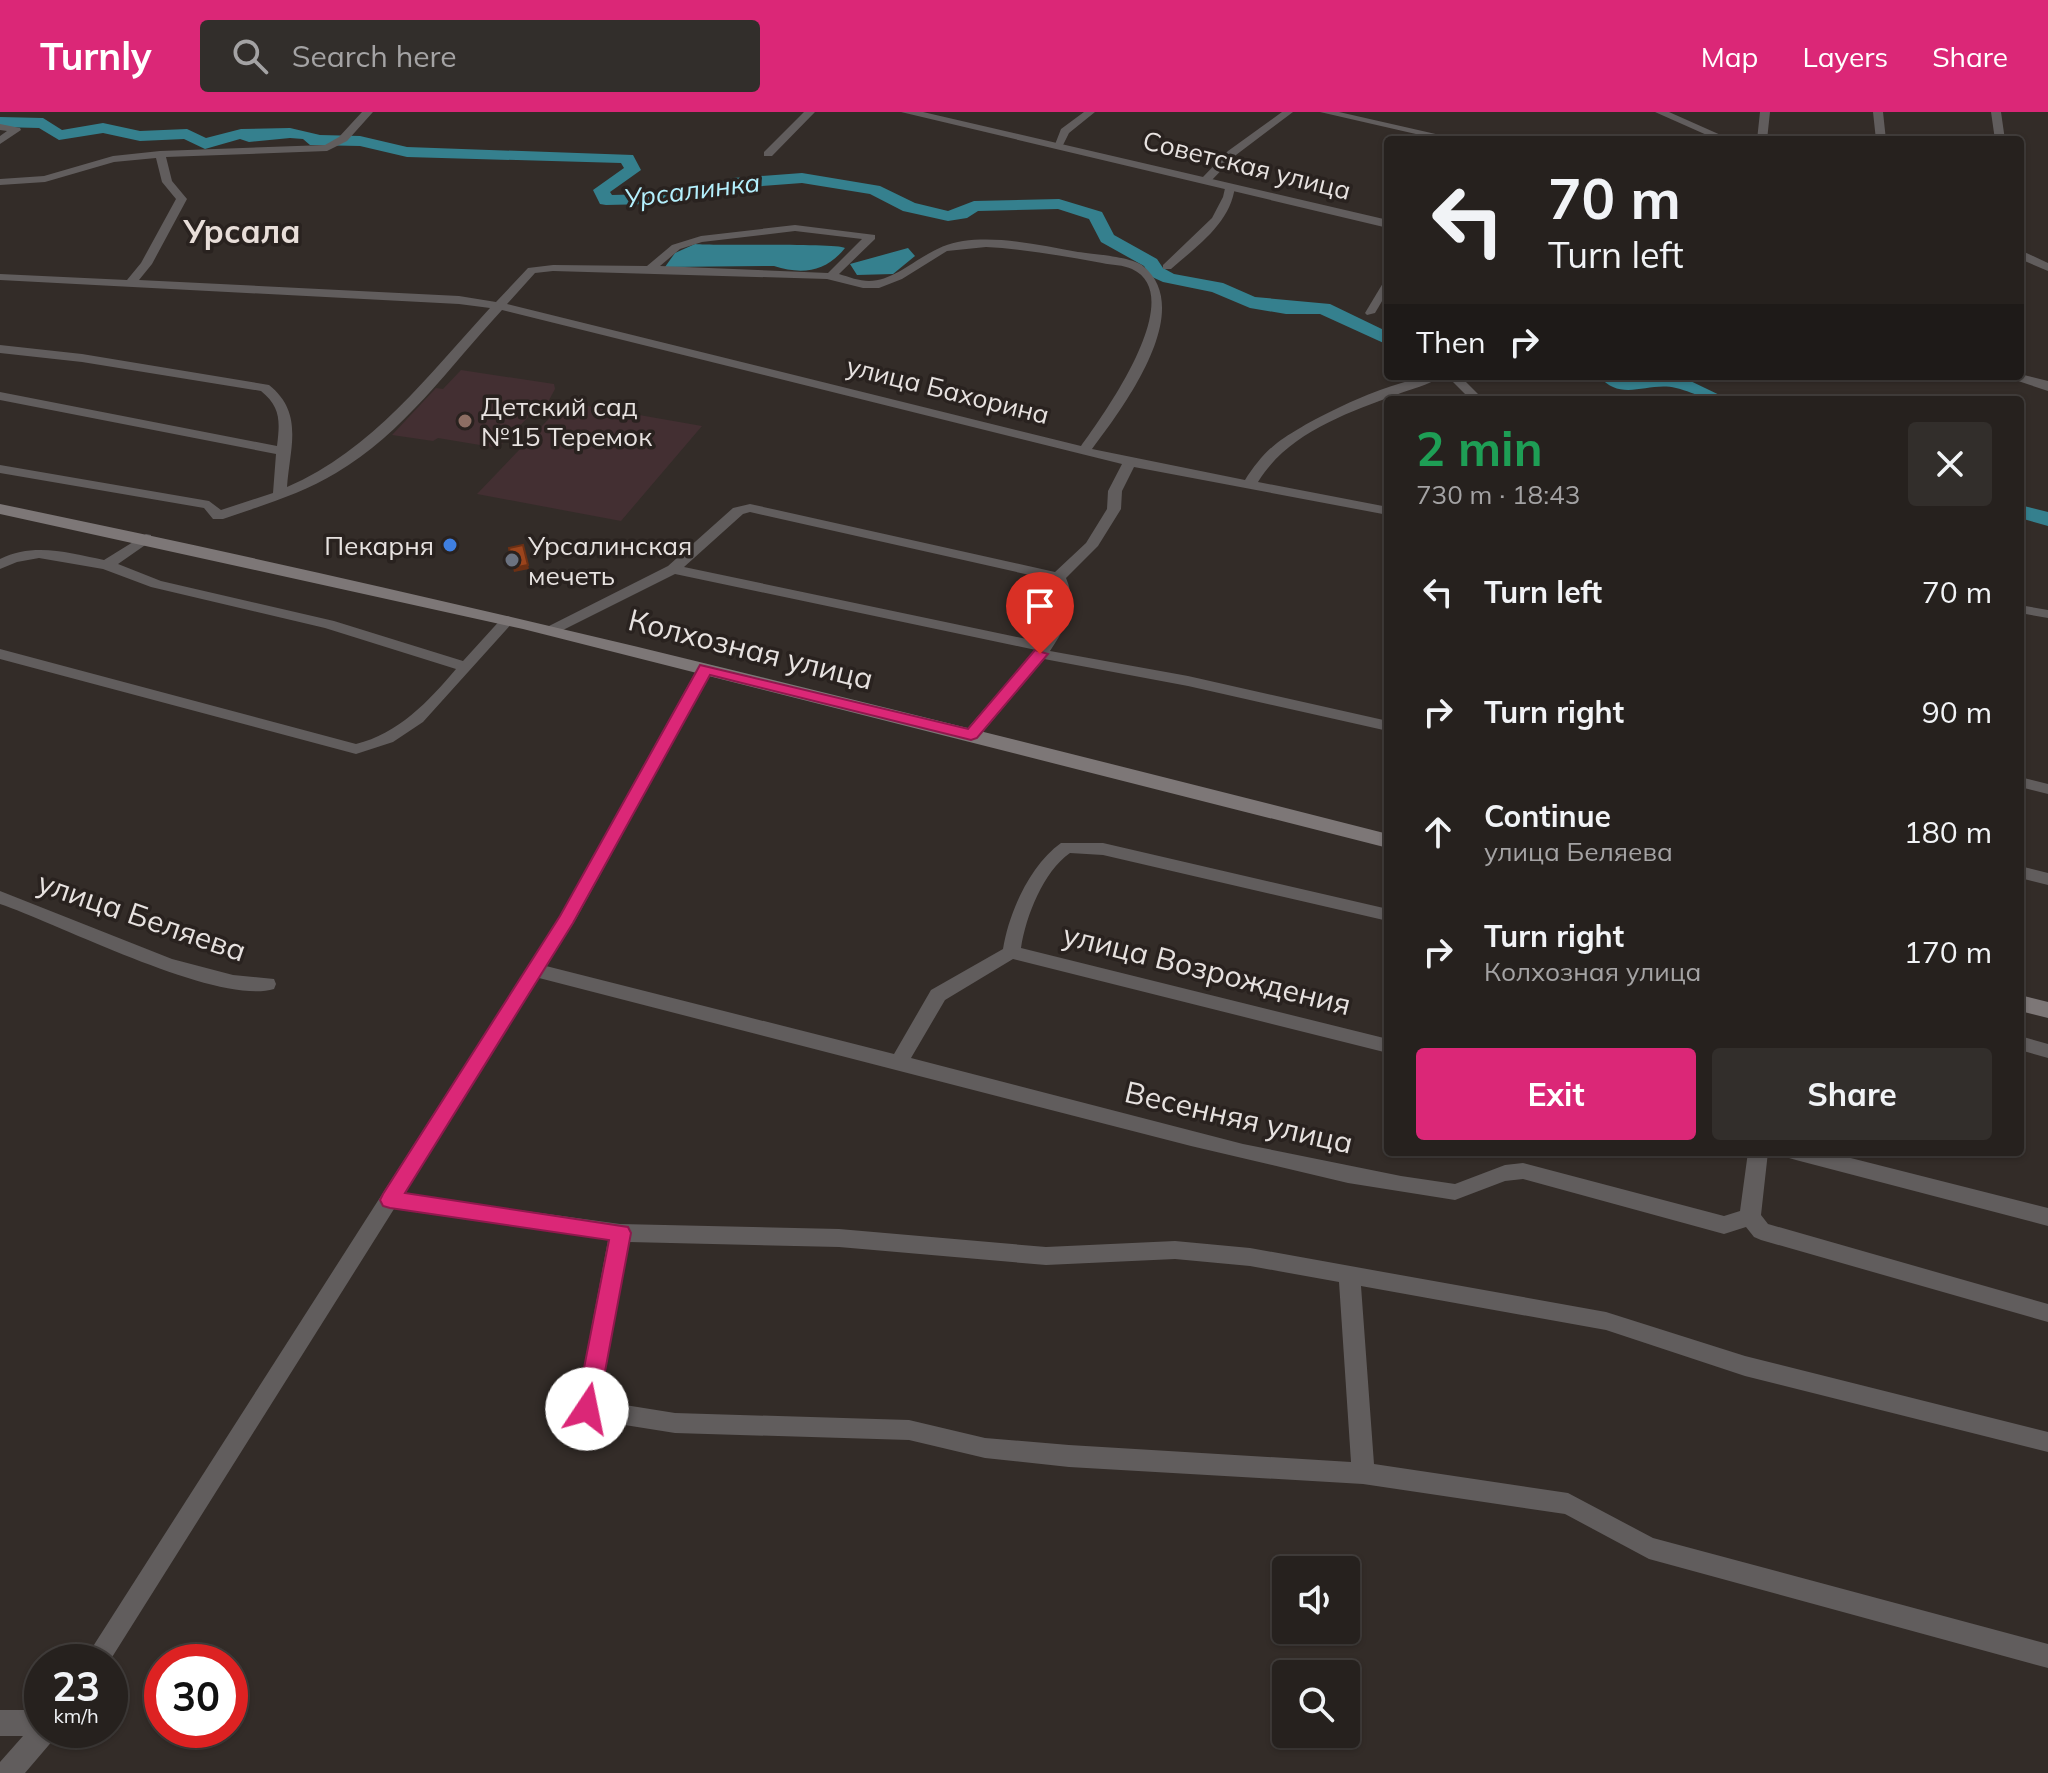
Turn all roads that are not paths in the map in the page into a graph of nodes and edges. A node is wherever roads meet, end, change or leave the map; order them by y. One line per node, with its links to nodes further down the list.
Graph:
1 (368, 112): 19 (street)
2 (810, 112): 20 (street)
3 (907, 112): 18 (street, Советская улица)
4 (1090, 112): 18 (street)
5 (1288, 112): 21 (street)
6 (1325, 112): 12 (street)
7 (1660, 112): 13 (street)
8 (1765, 112): 14 (street)
9 (1878, 112): 15 (street)
10 (1996, 112): 16 (street)
11 (0, 127): 17 (street)
12 (1438, 136)
13 (1717, 136)
14 (1762, 136)
15 (1881, 136)
16 (1999, 136)
17 (0, 141)
18 (1058, 145): 21 (street, Советская улица)
19 (160, 154): 22 (street); 31 (street)
20 (768, 154)
21 (1206, 180): 23 (street, Советская улица)
22 (0, 182)
23 (1230, 186): 24 (street, Советская улица); 26 (street)
24 (1384, 223)
25 (2024, 254): 27 (street)
26 (1167, 267)
27 (2048, 268)
28 (650, 269): 29 (street); 29 (street); 33 (street)
29 (831, 276): 44 (street)
30 (0, 277): 31 (street, улица Бахорина)
31 (130, 284): 33 (street, улица Бахорина)
32 (1384, 290): 34 (street)
33 (499, 306): 44 (street, улица Бахорина); 49 (street)
34 (1370, 313)
35 (0, 349): 45 (street)
36 (1425, 380): 42 (street)
37 (1457, 380): 43 (street)
38 (2024, 380): 39 (street)
39 (2048, 386)
40 (0, 396): 45 (street)
41 (1384, 396): 48 (street)
42 (1384, 396)
43 (1474, 396)
44 (1085, 449): 46 (street, улица Бахорина)
45 (283, 451): 49 (street)
46 (1130, 462): 48 (street, улица Бахорина); 56 (street)
47 (0, 469): 49 (street)
48 (1249, 485): 51 (street, улица Бахорина)
49 (280, 495)
50 (0, 509): 52 (main road, Колхозная улица)
51 (1384, 510)
52 (146, 538): 54 (street); 59 (main road, Колхозная улица)
53 (0, 565): 54 (street)
54 (107, 565): 63 (street)
55 (673, 569): 56 (street); 60 (street); 61 (street, Колхозная улица)
56 (1058, 577): 61 (street)
57 (2024, 610): 58 (street)
58 (2048, 614)
59 (508, 620): 60 (main road, Колхозная улица); 63 (street)
60 (552, 630): 64 (main road, Колхозная улица)
61 (1042, 650): 65 (street, Колхозная улица); 66 (street)
62 (0, 654): 63 (street)
63 (466, 667)
64 (705, 669): 66 (main road, Колхозная улица); 75 (street)
65 (1384, 725)
66 (971, 735): 69 (main road, Колхозная улица)
67 (2024, 783): 68 (street)
68 (2048, 789)
69 (1384, 840)
70 (2024, 873): 71 (street)
71 (2048, 879)
72 (0, 897): 76 (street, улица Беляева)
73 (1384, 914): 74 (street)
74 (1011, 952): 80 (street, улица Возрождения); 82 (street)
75 (534, 970): 82 (street, Весенняя улица); 85 (street)
76 (267, 984)
77 (2024, 1004): 78 (main road)
78 (2048, 1010)
79 (2024, 1044): 81 (street)
80 (1384, 1045)
81 (2048, 1051)
82 (899, 1062): 86 (street, Весенняя улица)
83 (1758, 1156): 86 (street)
84 (1812, 1156): 87 (street)
85 (390, 1200): 88 (street); 93 (street)
86 (1750, 1217): 90 (street)
87 (2048, 1217)
88 (620, 1233): 89 (street); 92 (street)
89 (1349, 1273): 91 (street); 92 (street)
90 (2048, 1313)
91 (2048, 1442)
92 (1363, 1473): 94 (street)
93 (106, 1644)
94 (2048, 1656)
95 (0, 1723): 96 (street)
96 (24, 1723)
97 (30, 1748): 98 (street)
98 (8, 1773)

